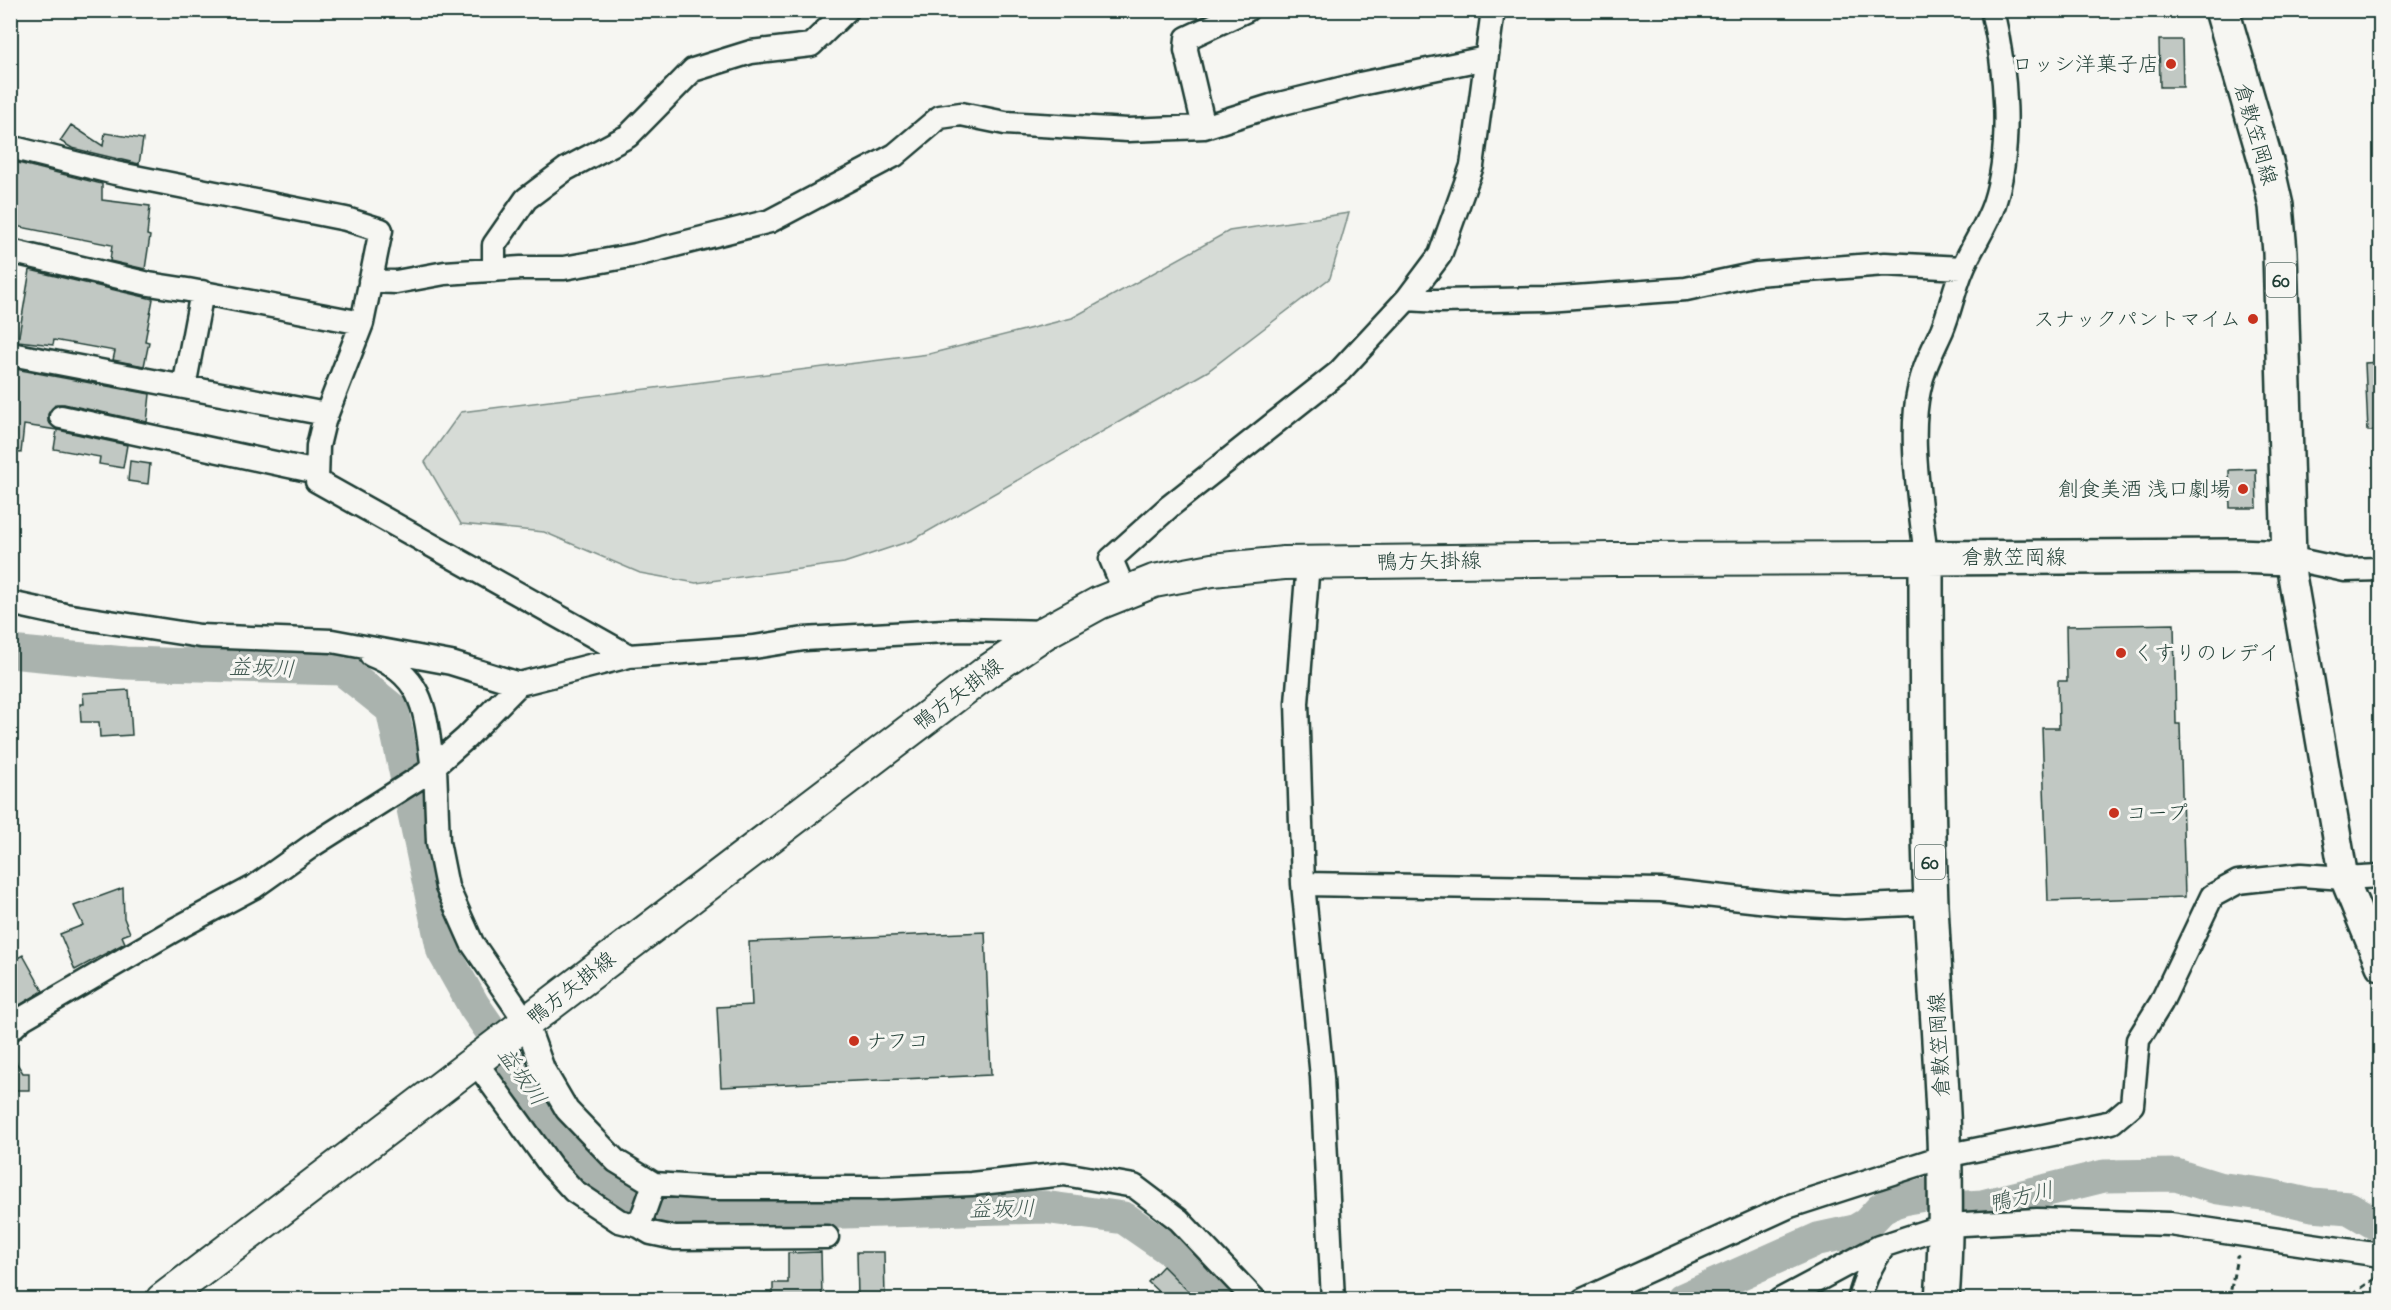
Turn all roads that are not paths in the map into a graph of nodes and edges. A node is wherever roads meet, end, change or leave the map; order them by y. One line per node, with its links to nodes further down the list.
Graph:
1 (847, 10): 11 (street)
2 (1247, 10): 7 (street)
3 (1493, 10): 6 (street)
4 (1992, 10): 10 (street)
5 (2222, 10): 22 (main road, 倉敷笠岡線 / 60)
6 (1486, 58): 7 (street); 14 (street)
7 (1204, 127): 11 (street)
8 (10, 147): 12 (street)
9 (10, 251): 13 (street)
10 (1962, 268): 14 (street); 21 (street)
11 (494, 270): 12 (street)
12 (370, 281): 15 (street)
13 (202, 292): 15 (street); 17 (street)
14 (1407, 299): 25 (street)
15 (362, 322): 18 (street)
16 (11, 354): 17 (street)
17 (184, 387): 18 (street)
18 (326, 414): 20 (street)
19 (62, 417): 20 (street)
20 (317, 472): 29 (street)
21 (1926, 558): 22 (main road, 倉敷笠岡線); 23 (main road, 鴨方矢掛線); 35 (main road, 倉敷笠岡線 / 60)
22 (2289, 558): 24 (street); 33 (street)
23 (1308, 563): 25 (main road, 鴨方矢掛線); 34 (street)
24 (2380, 569)
25 (1125, 592): 27 (main road, 鴨方矢掛線)
26 (10, 603): 28 (street)
27 (1046, 632): 29 (street); 37 (main road, 鴨方矢掛線)
28 (332, 641): 30 (street); 31 (street)
29 (629, 656): 30 (street)
30 (519, 684): 31 (street)
31 (431, 770): 37 (street); 38 (street)
32 (2380, 876): 33 (street)
33 (2344, 878): 36 (street); 40 (street)
34 (1303, 884): 35 (street); 49 (street)
35 (1931, 903): 40 (main road, 倉敷笠岡線 / 60)
36 (2380, 966)
37 (523, 1025): 39 (main road, 鴨方矢掛線); 41 (street)
38 (10, 1030)
39 (481, 1056): 43 (street); 47 (main road, 鴨方矢掛線)
40 (1946, 1161): 42 (main road, 倉敷笠岡線 / 60); 50 (street)
41 (654, 1184): 43 (street); 48 (street)
42 (1946, 1225): 45 (street); 46 (street); 53 (main road, 倉敷笠岡線 / 60)
43 (639, 1226): 44 (street)
44 (826, 1237)
45 (1886, 1245): 51 (street); 52 (street)
46 (2380, 1255)
47 (162, 1299)
48 (1255, 1299)
49 (1333, 1299)
50 (1583, 1299)
51 (1780, 1299)
52 (1858, 1299)
53 (1942, 1299)

